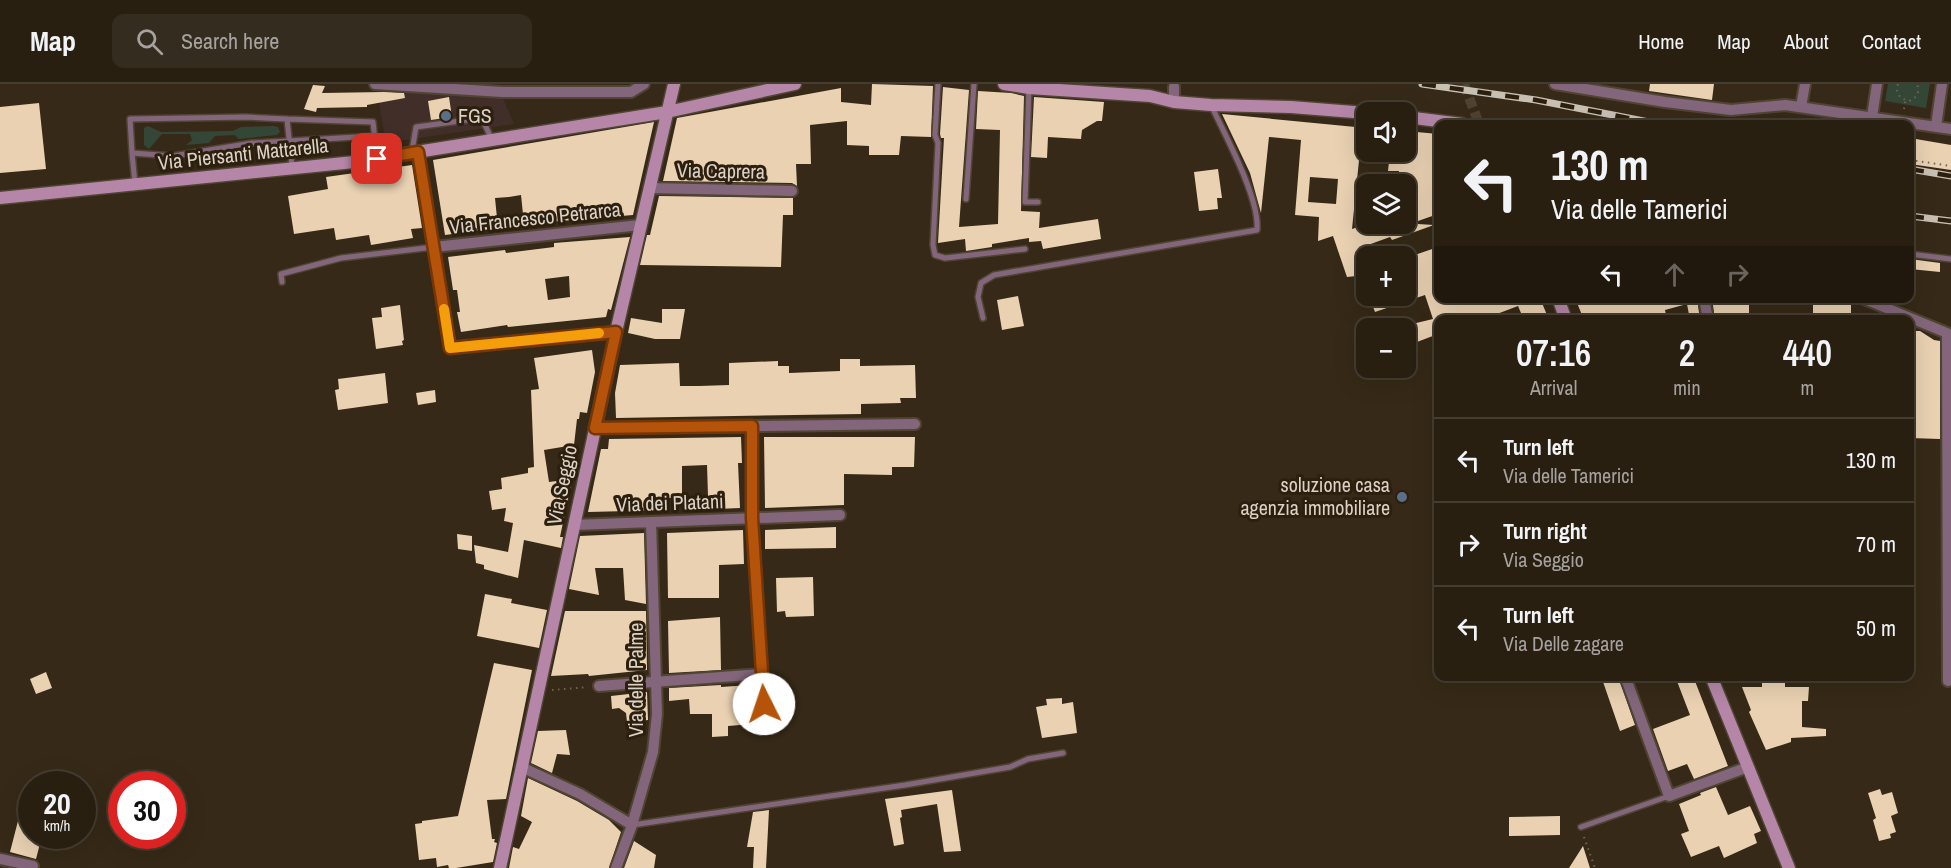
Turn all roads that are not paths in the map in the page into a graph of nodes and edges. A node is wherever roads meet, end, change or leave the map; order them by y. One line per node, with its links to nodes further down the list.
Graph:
1 (375, 84): 2 (street)
2 (645, 84)
3 (674, 84): 18 (street, Via Seggio)
4 (795, 84): 18 (street, Via Piersanti Mattarella)
5 (938, 84): 42 (lane)
6 (974, 84): 38 (lane)
7 (1004, 84): 12 (street)
8 (1555, 84): 16 (street)
9 (1805, 84): 16 (street)
10 (1874, 84): 19 (street)
11 (1174, 87): 14 (street)
12 (1029, 88): 14 (street); 39 (lane)
13 (1945, 92): 25 (street)
14 (1174, 102): 15 (street)
15 (1211, 105): 17 (street); 48 (lane)
16 (1801, 107): 19 (street)
17 (1356, 111)
18 (667, 112): 28 (street, Via Piersanti Mattarella); 35 (street, Via Seggio)
19 (1872, 117): 23 (street)
20 (1416, 118): 22 (street)
21 (287, 119): 27 (lane); 29 (lane); 31 (lane)
22 (1434, 120)
23 (1893, 120)
24 (1914, 123): 25 (street)
25 (1936, 126): 26 (street)
26 (1951, 129)
27 (374, 136): 29 (lane); 32 (lane)
28 (492, 140): 30 (street, Via Piersanti Mattarella); 30 (lane)
29 (290, 142): 31 (lane); 33 (lane)
30 (415, 152): 32 (street, Via Piersanti Mattarella); 41 (street)
31 (132, 153): 34 (lane)
32 (377, 159): 33 (street, Via Piersanti Mattarella)
33 (292, 168): 34 (street, Via Piersanti Mattarella)
34 (135, 184): 37 (street, Via Piersanti Mattarella)
35 (649, 188): 36 (street, Via Caprera); 40 (street, Via Seggio)
36 (792, 191)
37 (0, 198)
38 (966, 200)
39 (1038, 202)
40 (640, 225): 41 (street, Via Francesco Petrarca); 50 (street, Via Seggio)
41 (434, 247): 45 (lane); 50 (street)
42 (1026, 249)
43 (1914, 254): 44 (lane)
44 (1951, 259)
45 (282, 282)
46 (1871, 303): 47 (street)
47 (1893, 315)
48 (983, 318)
49 (1914, 322): 54 (street)
50 (616, 332): 53 (street, Via Seggio)
51 (915, 424): 52 (street)
52 (752, 426): 53 (street); 56 (street)
53 (595, 428): 58 (street, Via Seggio)
54 (1949, 441): 62 (street)
55 (840, 515): 56 (street, Via dei Platani)
56 (752, 518): 57 (street, Via dei Platani); 59 (street)
57 (651, 522): 58 (street, Via dei Platani); 63 (street, Via delle Palme)
58 (574, 525): 67 (street, Via Seggio)
59 (762, 674): 63 (street); 65 (street)
60 (1627, 681): 69 (street)
61 (1713, 681): 68 (street)
62 (1948, 681)
63 (658, 682): 64 (street); 70 (street, Via delle Palme)
64 (599, 686)
65 (764, 704)
66 (1063, 753): 70 (lane)
67 (521, 767): 70 (street); 74 (street, Via Seggio)
68 (1748, 767): 69 (street); 76 (street)
69 (1668, 796): 71 (lane)
70 (632, 825): 75 (street, Via delle Palme)
71 (1581, 827)
72 (0, 860): 73 (street)
73 (33, 866)
74 (500, 868)
75 (616, 868)
76 (1789, 868)

